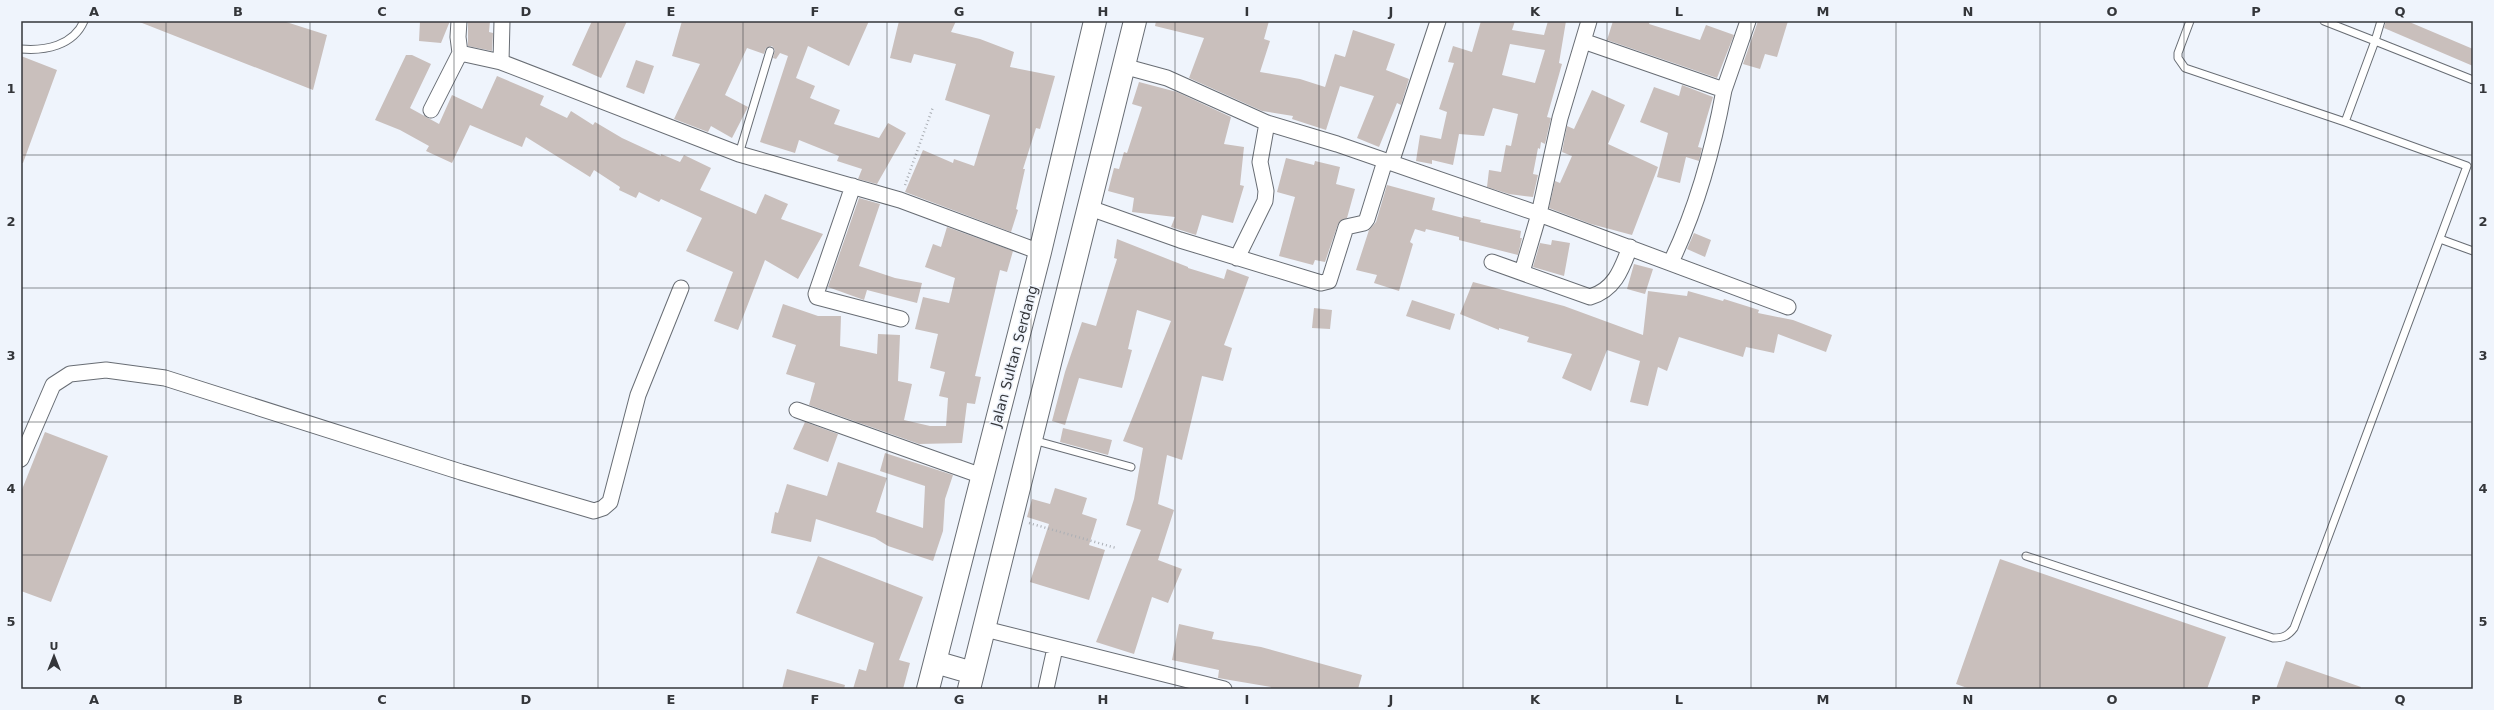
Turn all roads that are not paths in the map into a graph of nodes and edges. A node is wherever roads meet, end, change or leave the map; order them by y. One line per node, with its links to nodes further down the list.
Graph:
1 (84, 21): 14 (lane)
2 (459, 21): 16 (street)
3 (502, 21): 17 (street)
4 (1095, 21): 33 (highway, Jalan Sultan Serdang)
5 (1135, 21): 18 (highway)
6 (1438, 21): 25 (street)
7 (1589, 21): 12 (street)
8 (1748, 21): 20 (street)
9 (2190, 21): 22 (lane)
10 (2324, 21): 13 (lane)
11 (2381, 21): 13 (lane)
12 (1583, 41): 20 (street); 29 (street)
13 (2375, 41): 19 (lane); 22 (lane)
14 (21, 49)
15 (770, 52): 24 (lane)
16 (460, 53): 17 (street); 21 (street)
17 (501, 62): 24 (street)
18 (1123, 66): 23 (street); 28 (highway)
19 (2473, 80)
20 (1724, 90): 36 (street)
21 (431, 110)
22 (2346, 122): 26 (lane)
23 (1267, 123): 25 (street); 34 (street)
24 (739, 154): 27 (street)
25 (1388, 162): 29 (street); 34 (street)
26 (2470, 168): 30 (lane)
27 (853, 186): 33 (street); 40 (street)
28 (1087, 207): 34 (street); 42 (highway)
29 (1539, 214): 31 (street); 37 (street)
30 (2440, 239): 32 (lane); 46 (lane)
31 (1630, 247): 36 (street); 37 (street)
32 (2473, 251)
33 (1040, 252): 45 (highway, Jalan Sultan Serdang)
34 (1237, 258)
35 (1492, 262): 37 (street)
36 (1671, 262): 39 (street)
37 (1522, 272)
38 (681, 288): 43 (street)
39 (1788, 307)
40 (901, 319)
41 (797, 410): 45 (street)
42 (1031, 439): 44 (lane); 47 (highway)
43 (21, 459)
44 (1131, 467)
45 (982, 476): 49 (highway, Jalan Sultan Serdang)
46 (2026, 556)
47 (985, 629): 48 (street); 50 (highway)
48 (1055, 648): 52 (street); 53 (street)
49 (936, 662): 50 (highway); 51 (highway, Jalan Sultan Serdang)
50 (971, 681)
51 (928, 689)
52 (1046, 689)
53 (1224, 689)

